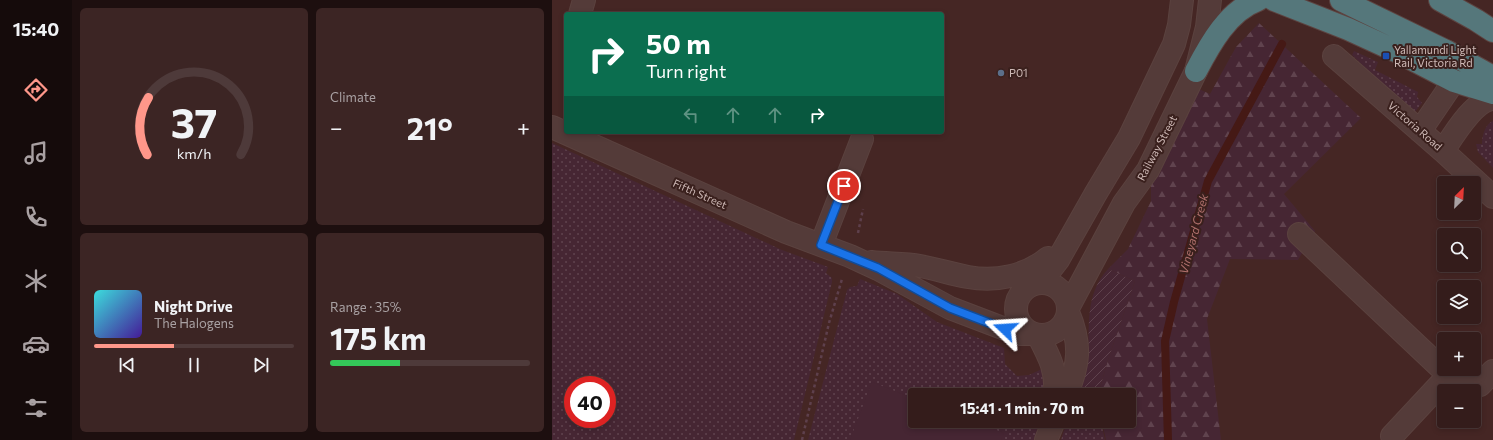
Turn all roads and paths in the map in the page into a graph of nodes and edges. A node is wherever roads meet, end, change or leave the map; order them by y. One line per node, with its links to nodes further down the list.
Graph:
1 (584, 0): 8 (street)
2 (1182, 0): 26 (street)
3 (1210, 0): 12 (street, Railway Street)
4 (1258, 0): 12 (highway)
5 (1274, 0): 14 (highway)
6 (1341, 0): 10 (highway)
7 (1440, 0): 9 (highway)
8 (581, 12)
9 (1493, 31)
10 (1448, 52): 13 (highway); 14 (street)
11 (1334, 56): 19 (street, Victoria Road)
12 (1196, 71): 31 (street, Railway Street)
13 (1493, 77)
14 (1454, 81): 15 (highway); 19 (street)
15 (1493, 93)
16 (1493, 99): 23 (street)
17 (552, 127): 18 (street, Fifth Street)
18 (564, 130)
19 (1420, 131): 23 (street, Victoria Road)
20 (579, 134): 21 (street, Fifth Street)
21 (594, 138): 27 (street, Fifth Street)
22 (862, 139): 27 (street)
23 (1443, 151): 24 (street, Victoria Road)
24 (1493, 198)
25 (1299, 234): 33 (street)
26 (1068, 241): 28 (street); 30 (street)
27 (821, 245): 28 (street, Fifth Street)
28 (859, 259): 30 (street, Fifth Street); 32 (street, Fifth Street)
29 (842, 277): 39 (path)
30 (1029, 287): 31 (street); 32 (street)
31 (1068, 310): 32 (street); 37 (street)
32 (1036, 335): 36 (street)
33 (1437, 366)
34 (1493, 371): 35 (street)
35 (1448, 376): 38 (street)
36 (1055, 388)
37 (1069, 388)
38 (1392, 436)
39 (802, 440)

